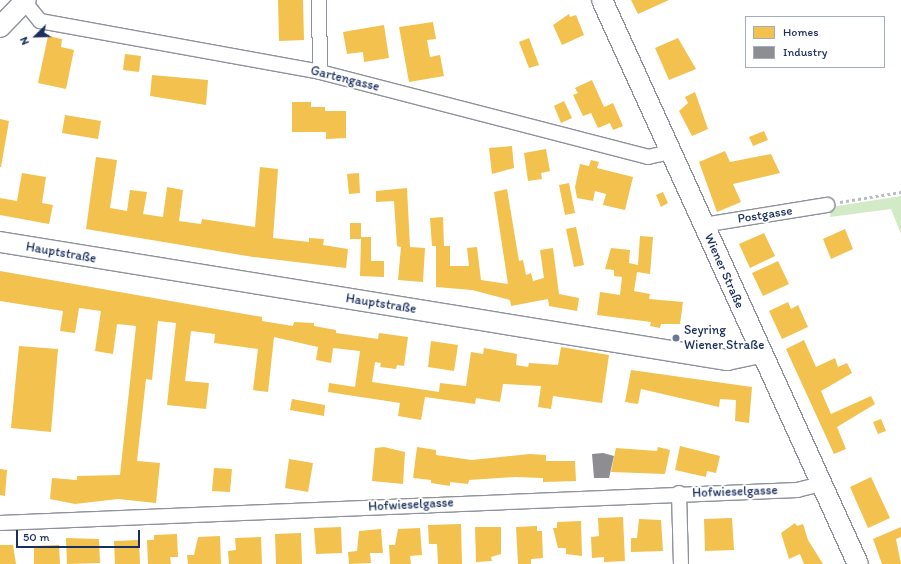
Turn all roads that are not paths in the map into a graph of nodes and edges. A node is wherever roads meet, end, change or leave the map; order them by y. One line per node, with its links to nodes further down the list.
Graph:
1 (319, 0): 5 (street)
2 (602, 0): 6 (street, Wiener Straße)
3 (24, 1): 4 (street); 5 (street, Gartengasse)
4 (0, 27)
5 (320, 72): 6 (street, Gartengasse)
6 (670, 152): 8 (street, Wiener Straße)
7 (827, 205): 8 (street, Postgasse)
8 (703, 225): 10 (street, Wiener Straße)
9 (0, 242): 10 (street, Hauptstraße)
10 (761, 353): 11 (street, Wiener Straße)
11 (821, 484): 12 (street, Hofwieselgasse); 15 (street, Wiener Straße)
12 (679, 493): 13 (street, Hofwieselgasse); 14 (street)
13 (0, 523)
14 (681, 564)
15 (858, 564)

